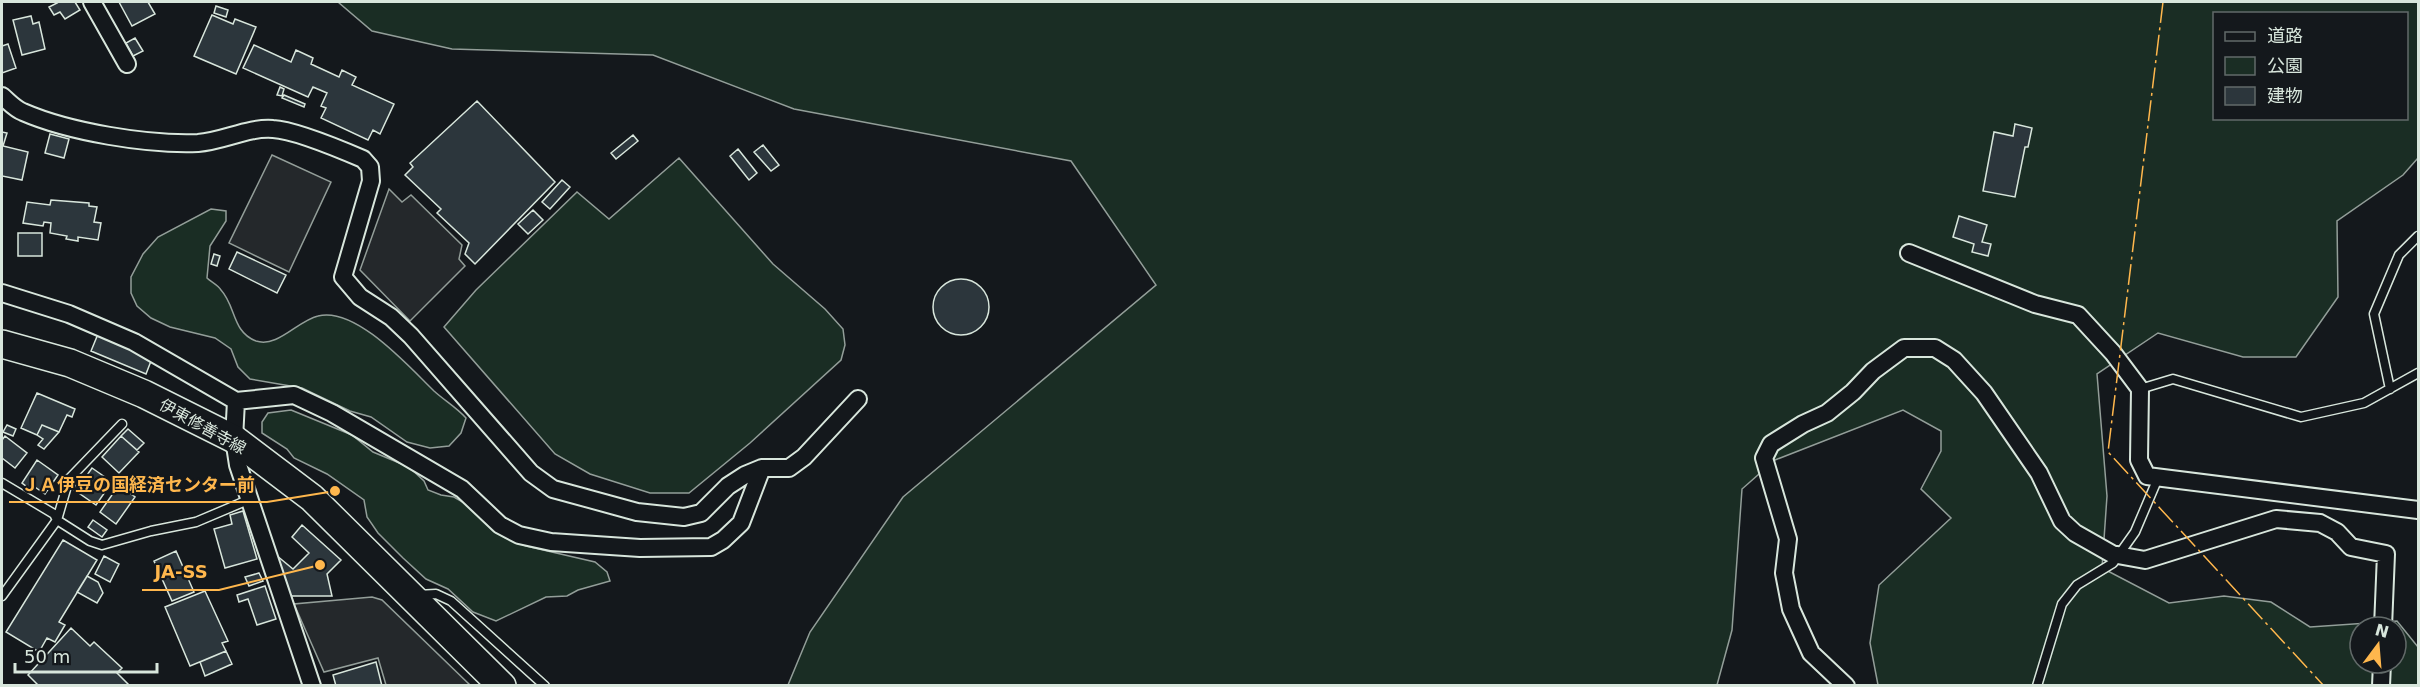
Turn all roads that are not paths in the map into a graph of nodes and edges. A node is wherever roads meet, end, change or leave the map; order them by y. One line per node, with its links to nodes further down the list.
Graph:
1 (92, 2): 2 (street)
2 (127, 64)
3 (2, 96): 15 (street)
4 (2418, 236): 10 (lane)
5 (1909, 253): 9 (street)
6 (2, 293): 12 (street)
7 (2, 344): 14 (main road, 伊東修善寺線)
8 (2418, 373): 10 (lane)
9 (2140, 389): 10 (lane); 16 (street)
10 (2390, 389)
11 (858, 399): 15 (street)
12 (236, 401): 14 (street); 15 (street)
13 (122, 424): 20 (lane)
14 (234, 439): 18 (street); 22 (main road, 伊東修善寺線)
15 (762, 468)
16 (2158, 478): 19 (street); 21 (lane)
17 (2, 483): 20 (lane)
18 (248, 500): 20 (lane); 25 (street)
19 (2418, 510)
20 (57, 520): 23 (lane)
21 (2118, 555): 24 (street); 28 (street); 29 (lane)
22 (411, 595): 26 (main road, 伊東修善寺線); 27 (lane)
23 (2, 596)
24 (2383, 615)
25 (312, 686)
26 (502, 686)
27 (545, 686)
28 (1846, 686)
29 (2037, 686)

